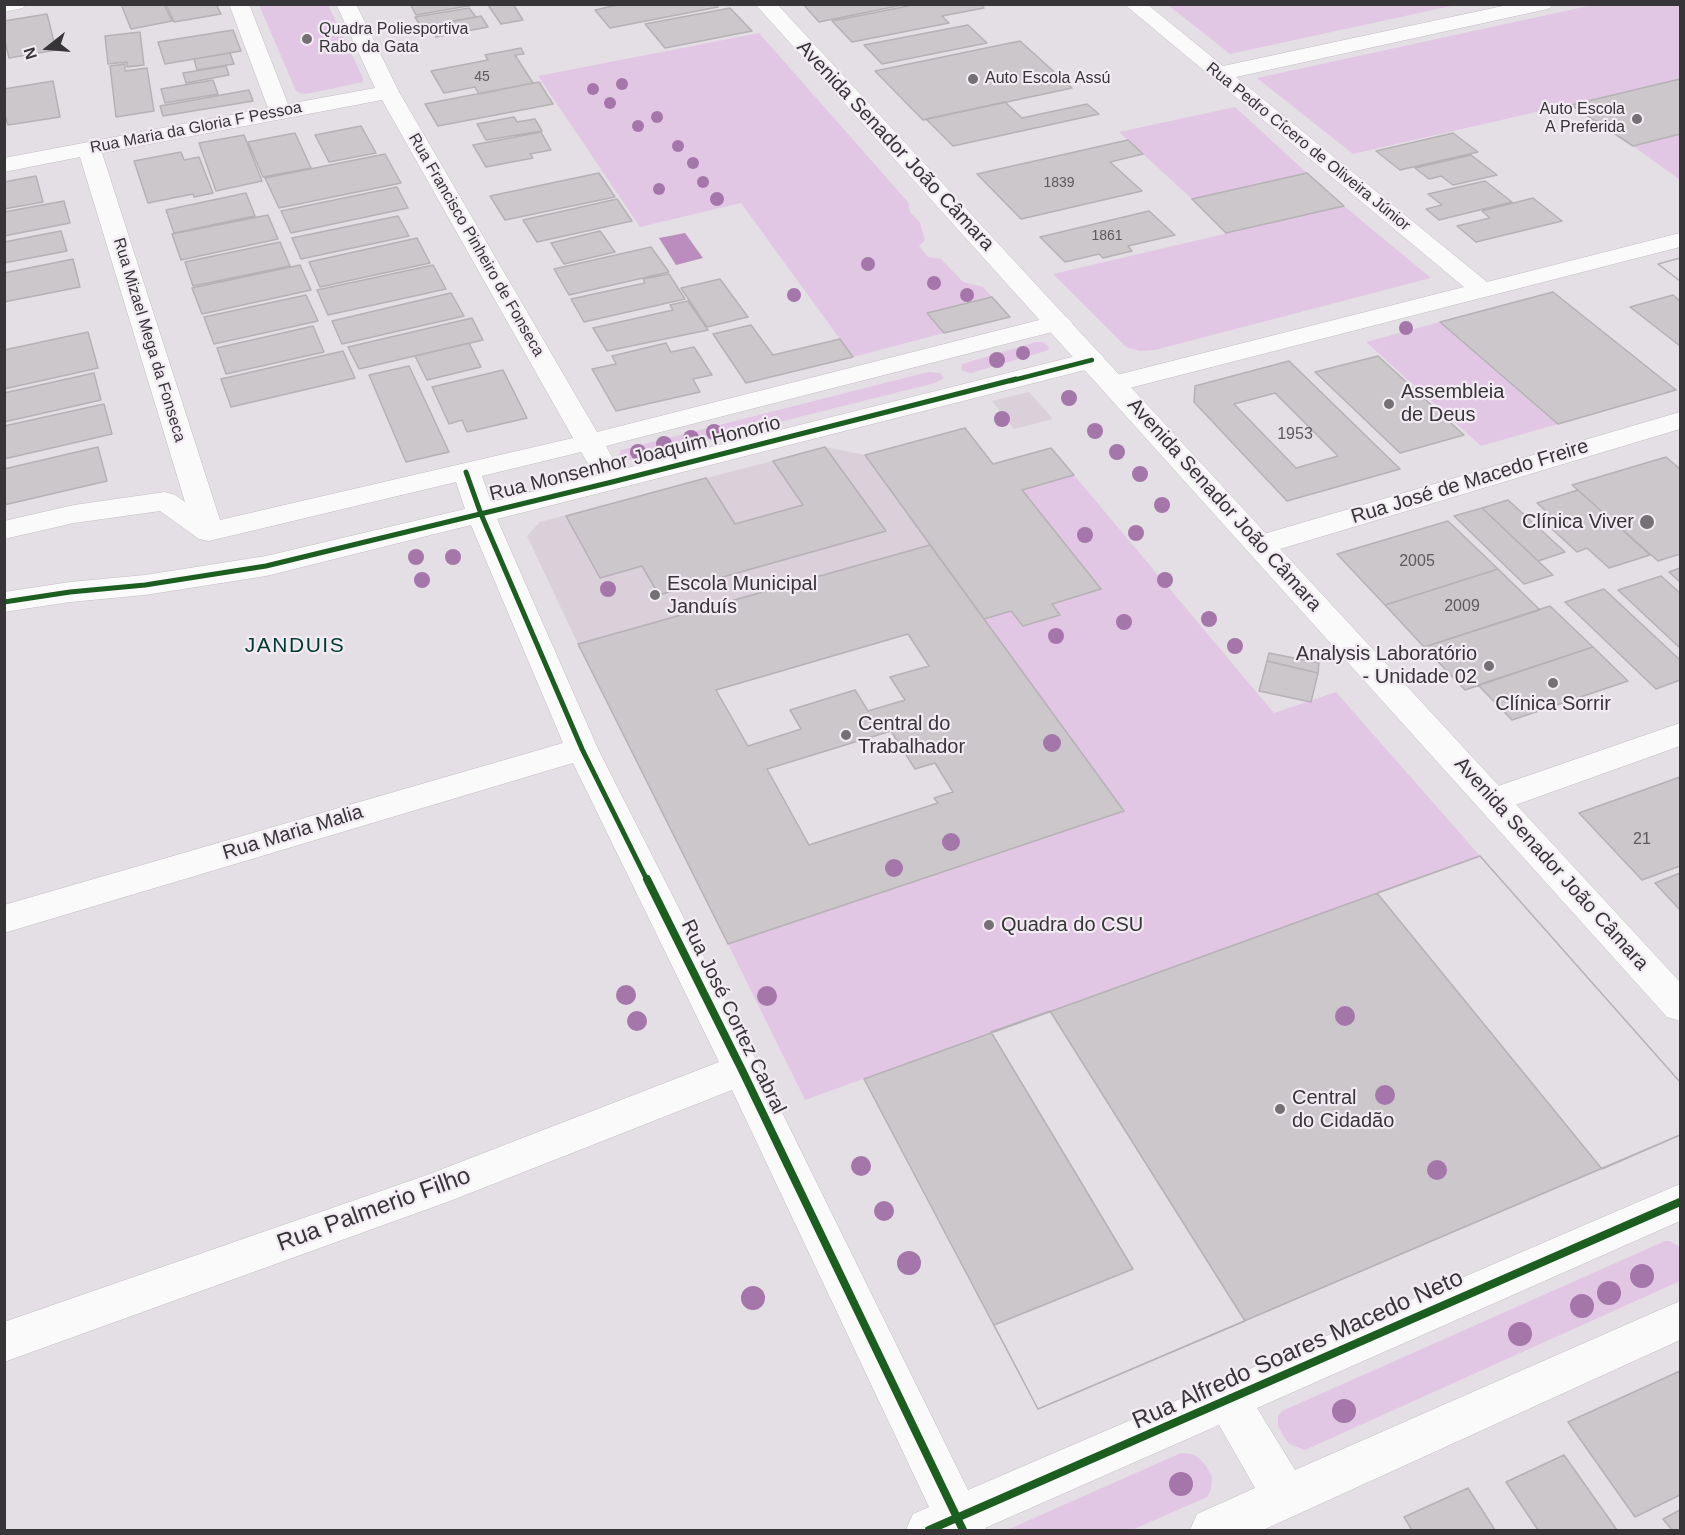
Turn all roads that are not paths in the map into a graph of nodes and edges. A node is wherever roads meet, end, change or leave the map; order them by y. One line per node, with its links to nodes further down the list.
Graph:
1 (15, 4): 7 (street)
2 (239, 4): 10 (street)
3 (346, 4): 9 (street, Rua Francisco Pinheiro de Fonseca)
4 (765, 4): 15 (street, Avenida Senador João Câmara)
5 (1134, 4): 8 (street, Rua Pedro Cícero de Oliveira Júnior)
6 (1543, 4): 8 (street)
7 (4, 6)
8 (1218, 74): 14 (street, Rua Pedro Cícero de Oliveira Júnior)
9 (388, 92): 10 (street, Rua Maria da Gloria F Pessoa); 21 (street, Rua Francisco Pinheiro de Fonseca)
10 (280, 112): 11 (street, Rua Maria da Gloria F Pessoa)
11 (89, 148): 12 (street, Rua Maria da Gloria F Pessoa); 26 (street, Rua Mizael Mega da Fonseca)
12 (4, 165)
13 (1680, 240): 14 (street)
14 (1482, 290): 18 (street)
15 (1059, 323): 16 (street, Rua Monsenhor Joaquim Honorio); 17 (street, Avenida Senador João Câmara)
16 (938, 354): 19 (street); 21 (street, Rua Monsenhor Joaquim Honorio)
17 (1092, 360): 18 (street, Avenida Senador João Câmara); 19 (street, Rua Monsenhor Joaquim Honorio)
18 (1114, 384): 27 (street, Avenida Senador João Câmara)
19 (971, 391): 23 (street, Rua Monsenhor Joaquim Honorio)
20 (1680, 420): 27 (street, Rua José de Macedo Freire)
21 (590, 442): 22 (street, Rua Monsenhor Joaquim Honorio); 23 (street, Rua Francisco Pinheiro de Fonseca)
22 (466, 472): 24 (street, Rua José Cortez Cabral); 26 (street, Rua Monsenhor Joaquim Honorio)
23 (612, 482): 24 (street, Rua Monsenhor Joaquim Honorio)
24 (481, 514): 28 (street, Rua Monsenhor Joaquim Honorio); 30 (street, Rua José Cortez Cabral)
25 (4, 530): 26 (street)
26 (209, 532)
27 (1260, 544): 31 (street, Avenida Senador João Câmara)
28 (4, 602)
29 (1680, 734): 31 (street)
30 (582, 749): 32 (street, Rua Maria Malia); 34 (street, Rua José Cortez Cabral)
31 (1493, 801): 33 (street, Avenida Senador João Câmara)
32 (4, 919)
33 (1680, 1006)
34 (741, 1070): 37 (street, Rua Palmerio Filho); 40 (street, Rua José Cortez Cabral)
35 (1680, 1203): 38 (street, Rua Alfredo Soares Macedo Neto)
36 (1680, 1320): 39 (street)
37 (4, 1342)
38 (1228, 1400): 39 (street); 40 (street, Rua Alfredo Soares Macedo Neto)
39 (1286, 1498): 41 (street)
40 (950, 1526)
41 (1214, 1530)

